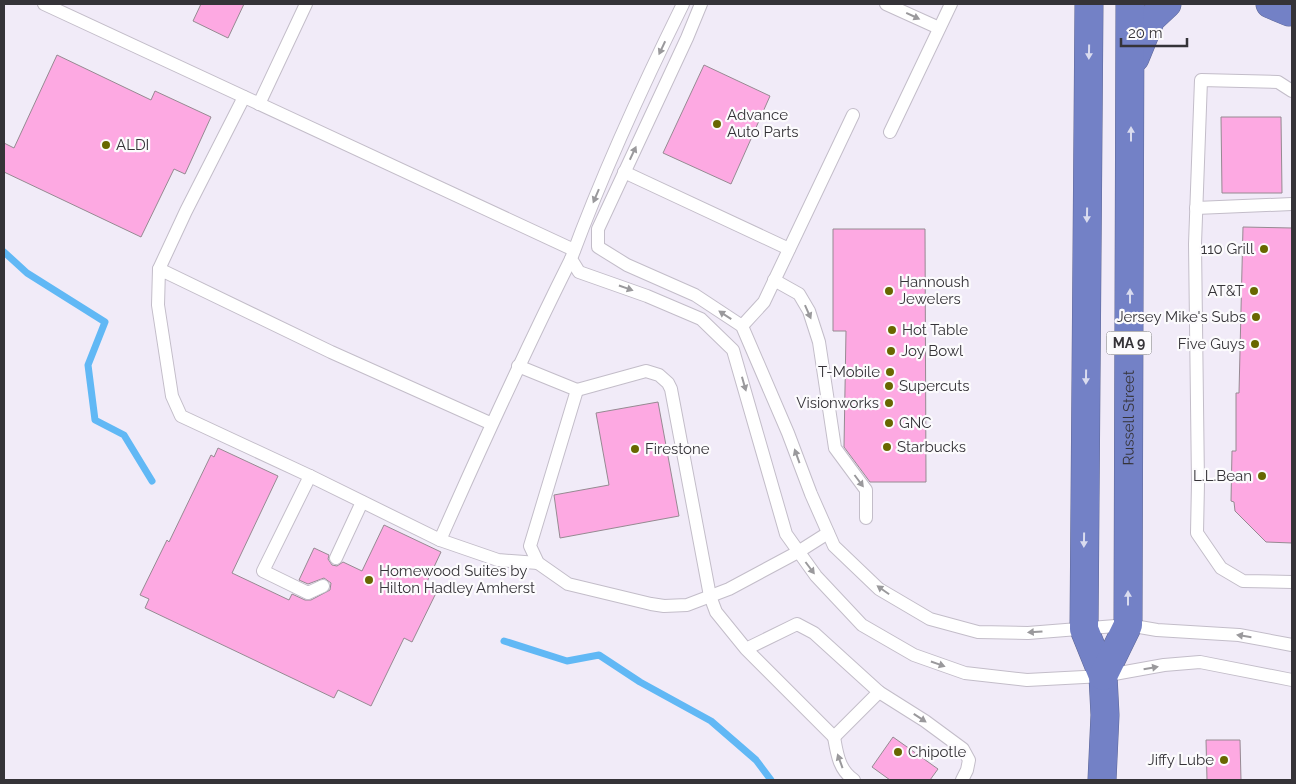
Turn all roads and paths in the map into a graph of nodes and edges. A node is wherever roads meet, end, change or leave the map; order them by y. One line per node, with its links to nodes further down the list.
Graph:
1 (44, 4): 13 (lane)
2 (306, 4): 14 (lane)
3 (683, 4): 21 (lane, one-way to 21)
4 (701, 4): 17 (lane, one-way to 4)
5 (886, 4): 10 (lane, one-way to 10)
6 (951, 4): 10 (lane)
7 (1089, 4): 40 (highway, Russell Street / MA 9, one-way to 40)
8 (1130, 4): 11 (highway, Russell Street / MA 9)
9 (1167, 4): 11 (highway)
10 (939, 28): 16 (lane)
11 (1131, 66): 39 (highway, Russell Street / MA 9, one-way to 11)
12 (1292, 91): 19 (lane)
13 (244, 97): 14 (lane); 22 (lane)
14 (259, 104): 21 (lane)
15 (854, 115): 20 (lane)
16 (890, 132)
17 (624, 172): 20 (lane); 24 (lane, one-way to 17)
18 (1292, 204): 19 (lane)
19 (1196, 208): 36 (lane)
20 (789, 249): 23 (lane)
21 (572, 254): 25 (lane); 33 (lane, one-way to 33)
22 (159, 268): 27 (lane); 28 (lane)
23 (774, 280): 24 (lane); 30 (lane, one-way to 30)
24 (742, 326): 31 (lane, one-way to 24)
25 (518, 366): 26 (lane); 27 (lane)
26 (577, 390): 35 (lane); 38 (lane)
27 (492, 424): 32 (lane)
28 (310, 476): 29 (lane); 37 (lane)
29 (362, 502): 32 (lane); 34 (lane)
30 (866, 518)
31 (828, 533): 33 (lane); 40 (lane, one-way to 31)
32 (440, 540): 35 (lane)
33 (798, 552): 38 (lane); 43 (lane, one-way to 43)
34 (336, 558)
35 (538, 564): 38 (lane)
36 (1292, 582)
37 (323, 586)
38 (710, 596): 42 (lane)
39 (1128, 625): 40 (lane); 41 (lane, one-way to 39); 43 (highway, Russell Street / MA 9)
40 (1084, 629): 43 (highway, Russell Street / MA 9)
41 (1292, 645)
42 (746, 649): 45 (lane); 46 (lane)
43 (1103, 676): 44 (lane, one-way to 44); 49 (highway, Russell Street / MA 9)
44 (1292, 680)
45 (879, 692): 46 (lane); 48 (lane, one-way to 48)
46 (834, 737): 47 (lane, one-way to 46)
47 (854, 780)
48 (962, 780)
49 (1102, 780)

